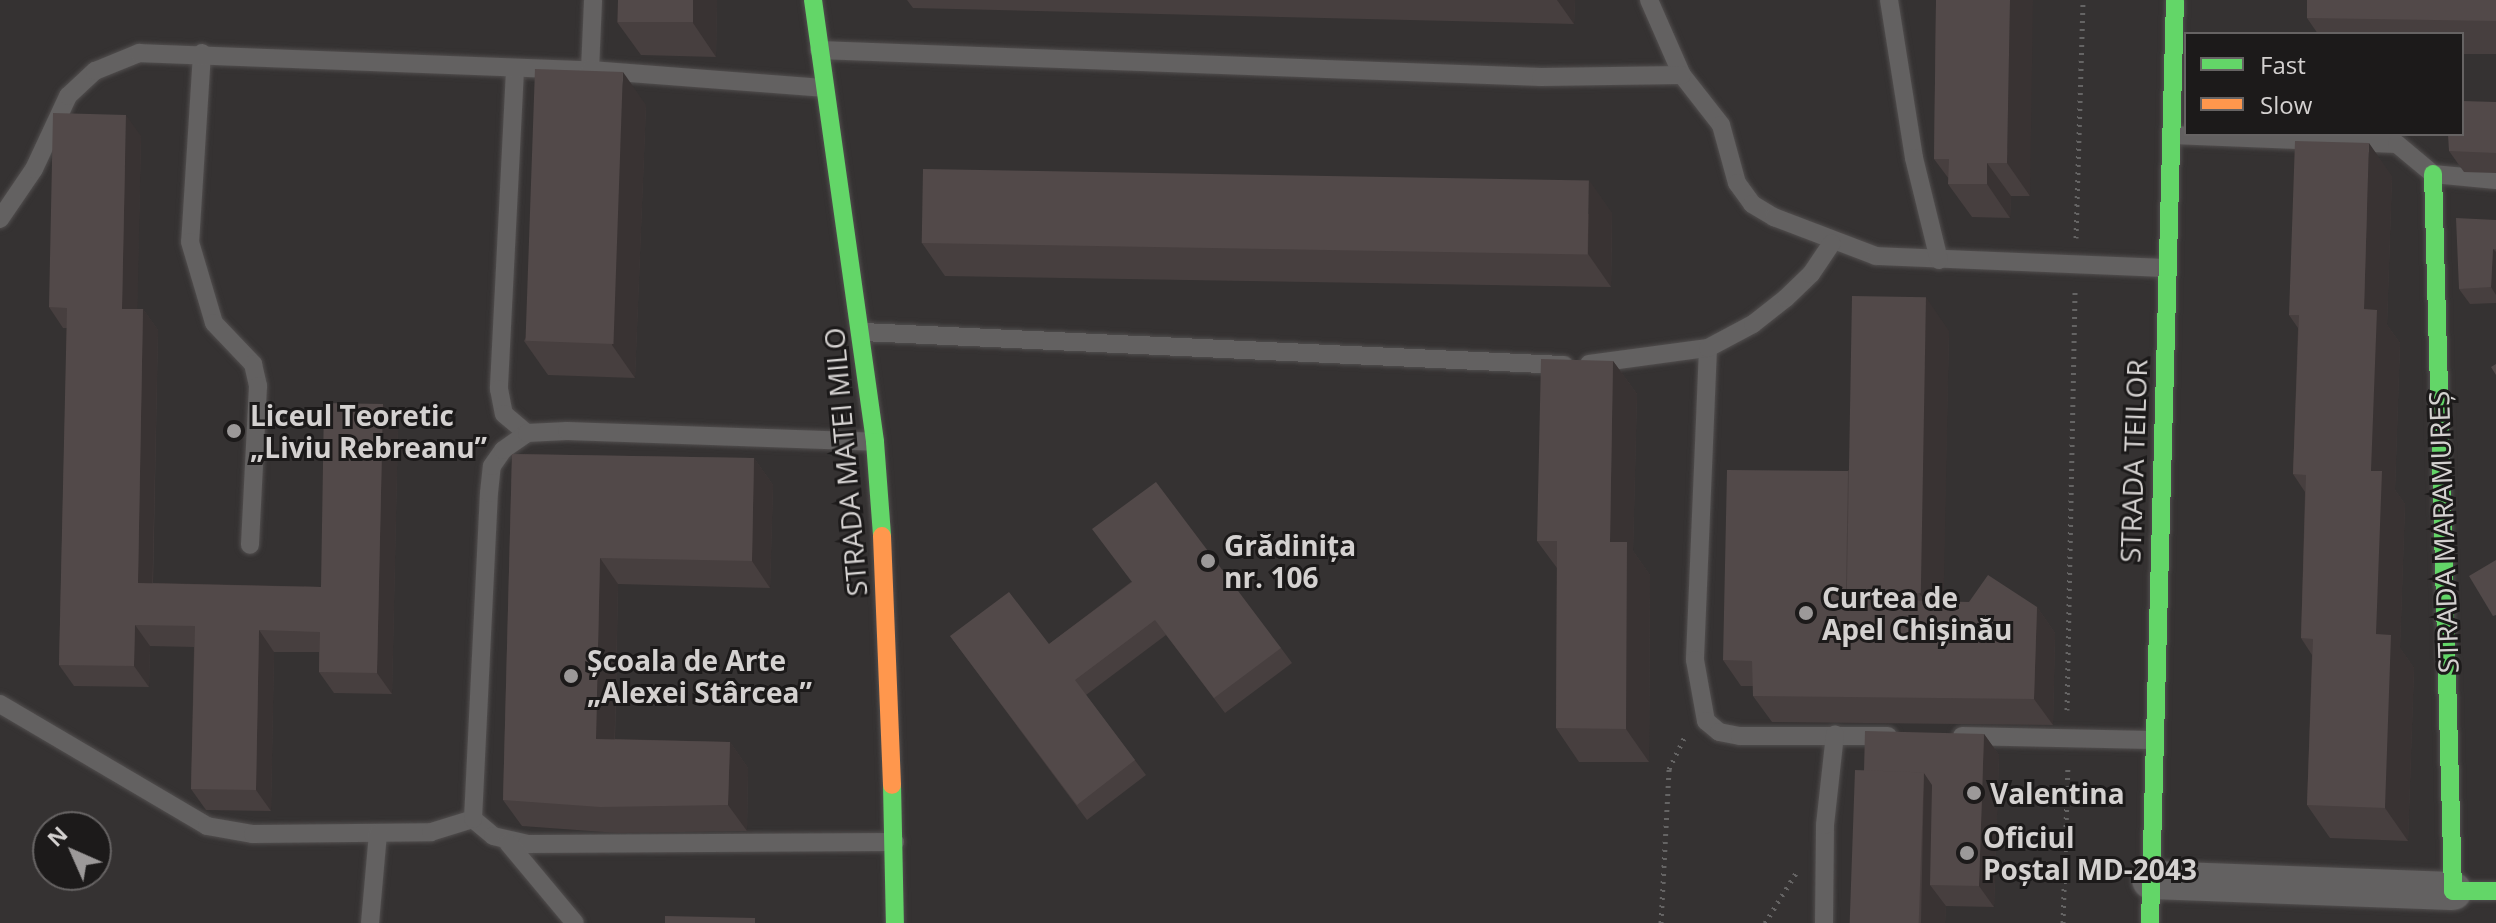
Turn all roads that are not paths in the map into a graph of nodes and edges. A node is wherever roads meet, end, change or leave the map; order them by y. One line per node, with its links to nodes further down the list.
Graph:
1 (593, 0): 9 (lane)
2 (813, 0): 6 (street, STRADA MATEI MILO)
3 (1649, 0): 10 (lane)
4 (1889, 0): 19 (lane)
5 (2175, 0): 12 (street, STRADA TEILOR)
6 (819, 50): 10 (lane); 11 (street, STRADA MATEI MILO)
7 (202, 53): 8 (lane); 17 (lane); 25 (lane)
8 (515, 70): 9 (lane); 23 (lane)
9 (590, 70): 11 (lane)
10 (1682, 75): 18 (lane)
11 (823, 88): 21 (street, STRADA MATEI MILO)
12 (2172, 135): 13 (lane); 20 (street, STRADA TEILOR)
13 (2184, 135)
14 (2197, 136): 15 (lane)
15 (2433, 174): 16 (lane); 36 (street, STRADA MARAMUREȘ)
16 (2496, 180)
17 (0, 219)
18 (1832, 243): 19 (lane); 22 (lane)
19 (1939, 260): 20 (lane)
20 (2168, 268): 30 (street, STRADA TEILOR)
21 (863, 332): 22 (lane); 24 (street, STRADA MATEI MILO)
22 (1708, 348): 27 (lane)
23 (527, 433): 24 (lane); 31 (lane)
24 (875, 442): 33 (street, STRADA MATEI MILO)
25 (250, 545)
26 (0, 704): 32 (lane)
27 (1835, 735): 28 (lane); 41 (lane)
28 (1912, 736)
29 (1943, 736): 30 (lane)
30 (2152, 740): 35 (street, STRADA TEILOR)
31 (473, 819): 32 (lane); 34 (lane)
32 (378, 833): 38 (lane)
33 (895, 842): 34 (lane); 40 (street, STRADA MATEI MILO)
34 (508, 843): 39 (lane)
35 (2151, 880): 36 (street); 42 (street, STRADA TEILOR)
36 (2453, 891): 37 (street)
37 (2496, 891)
38 (370, 923)
39 (575, 923)
40 (895, 923)
41 (1824, 923)
42 (2150, 923)

